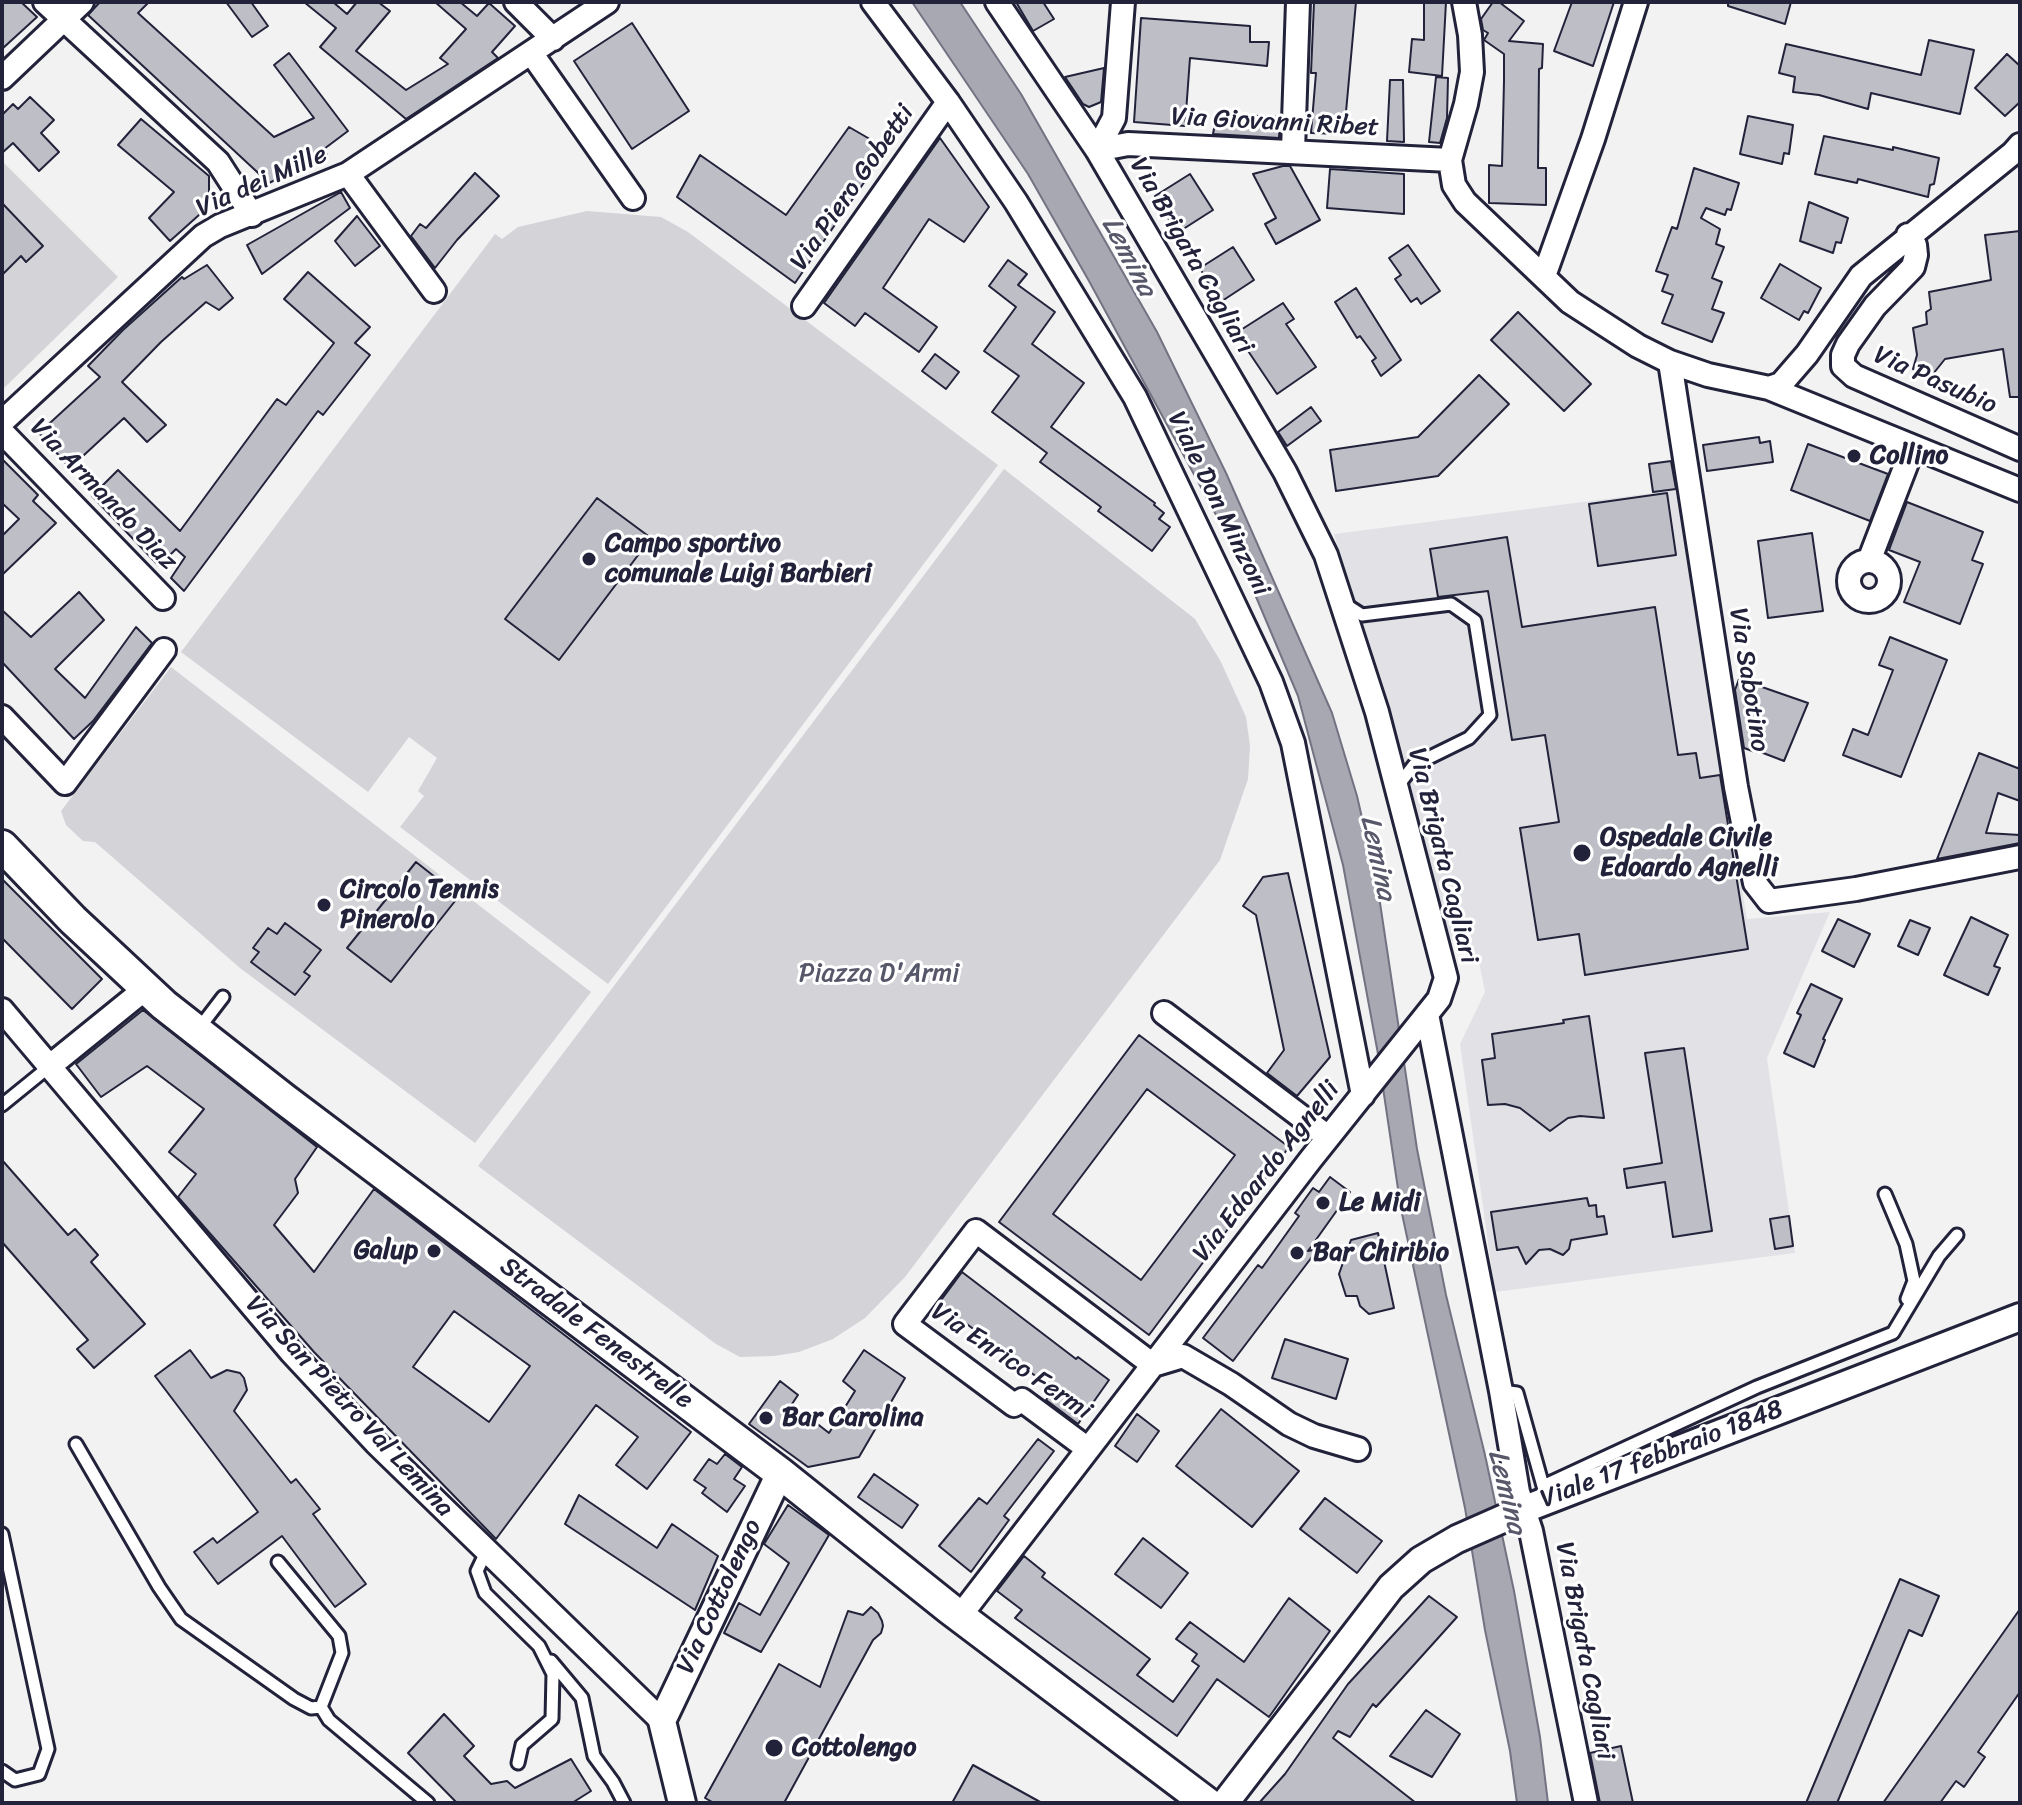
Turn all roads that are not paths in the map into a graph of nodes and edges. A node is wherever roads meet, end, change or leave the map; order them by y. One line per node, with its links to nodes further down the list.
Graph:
1 (45, 2): 11 (street)
2 (82, 2): 11 (street)
3 (516, 2): 12 (street)
4 (607, 2): 12 (street, Via dei Mille)
5 (873, 2): 15 (street, Viale Don Minzoni)
6 (997, 2): 17 (street, Via Brigata Cagliari)
7 (1123, 2): 17 (street)
8 (1298, 2): 18 (street)
9 (1464, 2): 19 (street)
10 (1636, 2): 24 (street)
11 (64, 20): 14 (street); 22 (street)
12 (553, 39): 13 (street, Via dei Mille)
13 (532, 54): 20 (street, Via dei Mille); 21 (street)
14 (2, 78)
15 (948, 102): 26 (street, Via Piero Gobetti); 49 (street, Viale Don Minzoni)
16 (2020, 145): 23 (street)
17 (1097, 150): 18 (street, Via Giovanni Ribet); 36 (street, Via Brigata Cagliari)
18 (1293, 151): 19 (street, Via Giovanni Ribet)
19 (1450, 160): 24 (street)
20 (348, 174): 22 (street, Via dei Mille); 25 (street)
21 (633, 198)
22 (252, 215): 29 (street, Via dei Mille)
23 (1908, 235): 28 (street); 32 (street, Via Pasubio)
24 (1544, 276): 27 (street)
25 (434, 291)
26 (804, 306)
27 (1670, 362): 28 (street); 41 (street, Via Sabotino)
28 (1769, 388): 31 (street)
29 (2, 422)
30 (2, 432): 35 (street, Via Armando Diaz)
31 (1913, 447): 33 (street); 34 (street)
32 (2020, 449)
33 (2020, 490)
34 (1869, 561)
35 (163, 598)
36 (1344, 604): 39 (street, Via Brigata Cagliari); 39 (lane)
37 (164, 650): 38 (street)
38 (2, 717)
39 (1397, 787): 46 (street, Via Brigata Cagliari)
40 (2, 846): 42 (main road, Stradale Fenestrelle)
41 (2020, 857)
42 (145, 989): 47 (main road, Stradale Fenestrelle); 48 (street)
43 (223, 997): 47 (lane)
44 (2, 1010): 48 (street, Via San Pietro Val Lemina)
45 (1164, 1013): 51 (street)
46 (1427, 1014): 49 (street, Via Edoardo Agnelli); 57 (street, Via Brigata Cagliari)
47 (197, 1031): 61 (main road, Stradale Fenestrelle)
48 (50, 1066): 50 (lane); 64 (street, Via San Pietro Val Lemina)
49 (1363, 1095): 51 (street, Via Edoardo Agnelli)
50 (2, 1105)
51 (1328, 1137): 56 (street, Via Edoardo Agnelli)
52 (1885, 1194): 55 (lane)
53 (1957, 1235): 55 (lane)
54 (2020, 1317): 62 (street, Viale 17 febbraio 1848)
55 (1893, 1333): 57 (lane)
56 (1153, 1365): 59 (street, Via Edoardo Agnelli); 59 (street, Via Enrico Fermi); 60 (street)
57 (1501, 1391): 62 (street, Via Brigata Cagliari)
58 (76, 1444): 68 (lane)
59 (1088, 1449): 66 (street, Via Edoardo Agnelli)
60 (1358, 1449)
61 (780, 1473): 66 (main road, Stradale Fenestrelle); 69 (street, Via Cottolengo)
62 (1516, 1513): 76 (street, Viale 17 febbraio 1848); 77 (street, Via Brigata Cagliari)
63 (2, 1534): 71 (lane)
64 (487, 1550): 67 (lane); 69 (street, Via San Pietro Val Lemina)
65 (278, 1562): 68 (lane)
66 (960, 1616): 75 (main road, Stradale Fenestrelle)
67 (539, 1646): 70 (lane); 73 (lane)
68 (321, 1707): 72 (lane)
69 (662, 1721): 74 (street)
70 (518, 1763)
71 (2, 1771)
72 (428, 1803)
73 (624, 1803)
74 (682, 1803)
75 (1207, 1803)
76 (1225, 1803)
77 (1586, 1803)

